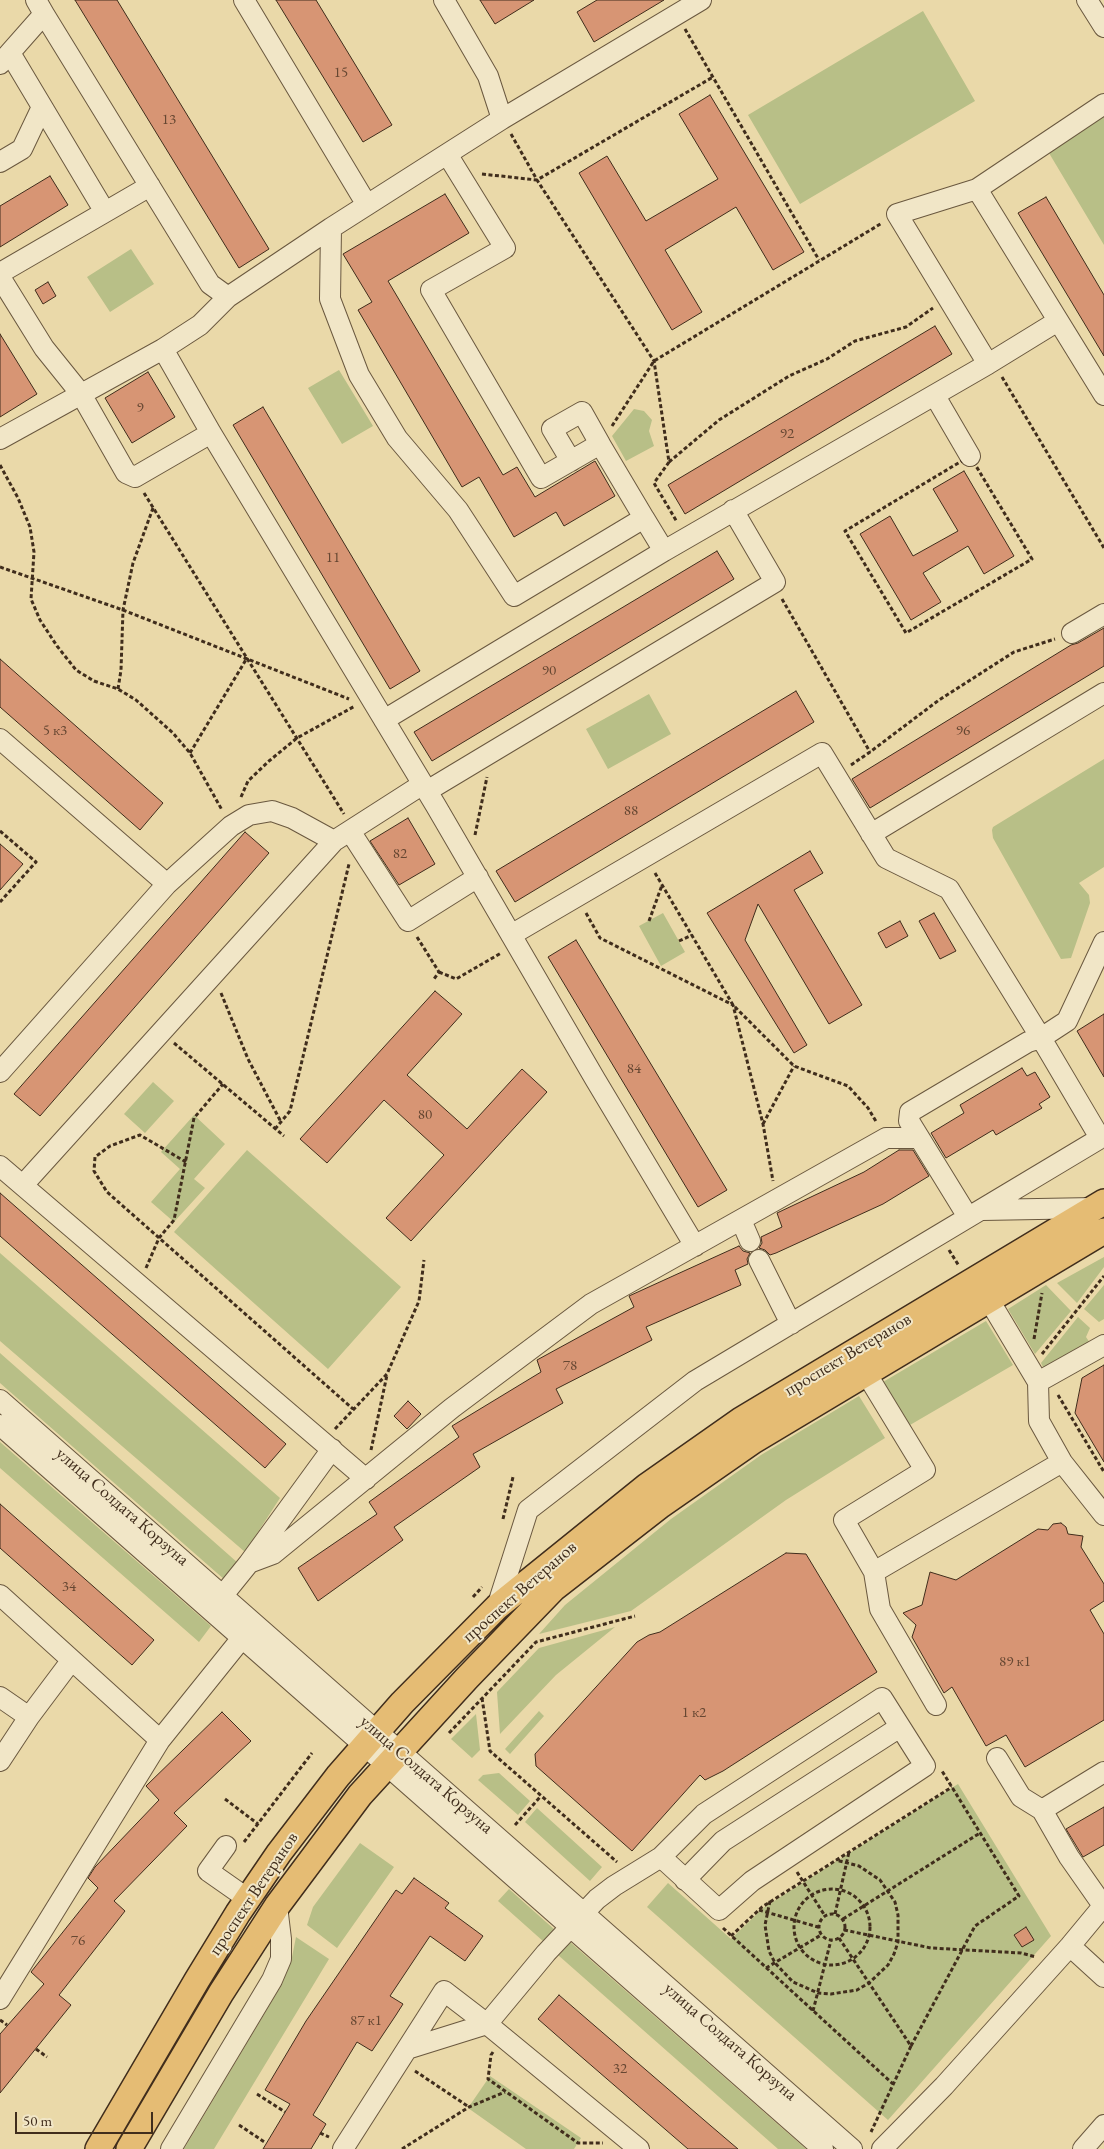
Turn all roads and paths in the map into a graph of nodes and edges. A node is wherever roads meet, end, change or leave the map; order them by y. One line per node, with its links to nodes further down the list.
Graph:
1 (244, 0): 19 (street)
2 (444, 0): 12 (street)
3 (701, 0): 6 (street)
4 (1088, 0): 7 (street)
5 (40, 7): 8 (street); 17 (street)
6 (677, 14): 9 (path); 12 (street)
7 (1104, 27)
8 (5, 58): 11 (street)
9 (713, 78): 16 (path); 23 (path)
10 (1104, 104): 18 (street)
11 (42, 107): 14 (street); 20 (street)
12 (502, 119): 13 (street); 16 (path)
13 (447, 154): 15 (street); 19 (street)
14 (0, 162)
15 (458, 172): 16 (path); 38 (street)
16 (538, 180): 29 (path)
17 (150, 186): 20 (street); 26 (street)
18 (977, 189): 21 (street); 27 (street)
19 (367, 204): 22 (street)
20 (105, 212): 24 (street)
21 (897, 214): 23 (path); 25 (street)
22 (331, 228): 26 (street); 44 (street)
23 (819, 260): 29 (path)
24 (0, 275): 31 (street)
25 (949, 297): 30 (street); 39 (path)
26 (228, 298): 28 (street)
27 (1058, 321): 30 (street); 33 (street)
28 (163, 349): 31 (street); 34 (street)
29 (654, 361): 36 (path); 39 (path)
30 (988, 364): 32 (street); 46 (path)
31 (81, 394): 35 (street); 41 (street)
32 (934, 396): 37 (street); 43 (street)
33 (1104, 396)
34 (211, 433): 41 (street); 57 (street)
35 (0, 439)
36 (600, 444): 38 (street); 38 (street); 44 (street)
37 (970, 456): 37 (path)
38 (571, 461)
39 (669, 462): 45 (path)
40 (0, 465): 49 (path)
41 (135, 477): 42 (path)
42 (153, 507): 51 (path); 54 (path)
43 (733, 510): 45 (street); 50 (street)
44 (644, 518): 47 (street)
45 (686, 537): 47 (street)
46 (1104, 548)
47 (664, 550): 57 (street)
48 (0, 567): 49 (path)
49 (31, 578): 51 (path); 55 (path)
50 (775, 582): 53 (path); 60 (street)
51 (123, 610): 54 (path); 55 (path)
52 (1104, 614): 53 (street)
53 (1072, 633)
54 (247, 658): 58 (path); 58 (path); 61 (path)
55 (118, 688): 61 (path)
56 (1104, 693): 65 (street)
57 (384, 720): 62 (street)
58 (297, 738): 63 (path); 66 (path)
59 (0, 739): 70 (street)
60 (492, 752): 62 (street); 69 (path)
61 (190, 753): 63 (path)
62 (425, 788): 66 (street); 69 (street)
63 (232, 826): 66 (street); 70 (street)
64 (0, 831): 72 (path)
65 (871, 834): 67 (street); 85 (street)
66 (342, 836): 74 (street); 81 (street)
67 (645, 856): 71 (path); 77 (street)
68 (351, 858): 89 (path)
69 (473, 870): 74 (street); 77 (street)
70 (167, 884): 87 (street)
71 (662, 885): 75 (path); 76 (path)
72 (0, 902)
73 (582, 907): 83 (path)
74 (408, 921): 80 (path)
75 (649, 921)
76 (692, 935): 78 (path); 83 (path)
77 (514, 940): 80 (path); 106 (street)
78 (679, 941)
79 (1104, 942): 85 (street)
80 (438, 972): 82 (path)
81 (213, 974): 84 (street); 89 (path)
82 (434, 979)
83 (733, 1005): 86 (path); 90 (path)
84 (161, 1031): 88 (path); 98 (street)
85 (1041, 1038): 93 (street); 95 (street)
86 (794, 1066): 90 (path); 94 (path)
87 (0, 1072)
88 (223, 1084): 91 (path); 96 (path)
89 (281, 1122): 91 (path)
90 (763, 1124): 99 (path)
91 (275, 1129): 92 (path)
92 (284, 1136)
93 (1102, 1137): 101 (street)
94 (886, 1138): 95 (street); 99 (street)
95 (919, 1138): 101 (street)
96 (186, 1162): 104 (path); 104 (path)
97 (0, 1166): 98 (street)
98 (23, 1185): 110 (street)
99 (776, 1199): 102 (street)
100 (1099, 1205): 101 (street); 135 (main road, проспект Ветеранов)
101 (974, 1214): 113 (street)
102 (741, 1220): 105 (street); 106 (street)
103 (1104, 1231): 112 (main road, проспект Ветеранов)
104 (159, 1238): 110 (path); 120 (path)
105 (750, 1241)
106 (695, 1246): 126 (street)
107 (424, 1260): 115 (path)
108 (759, 1260): 113 (street)
109 (1104, 1276): 117 (path)
110 (139, 1285): 122 (street)
111 (1044, 1285): 117 (path)
112 (989, 1300): 116 (main road, проспект Ветеранов); 117 (street)
113 (791, 1324): 135 (street)
114 (1104, 1345): 117 (street)
115 (387, 1374): 120 (path); 126 (path)
116 (866, 1374): 130 (street); 148 (main road, проспект Ветеранов)
117 (1033, 1374): 123 (street)
118 (0, 1400): 133 (street, улица Солдата Корзуна)
119 (1061, 1400): 124 (path)
120 (353, 1410): 122 (path)
121 (0, 1426): 133 (street, улица Солдата Корзуна)
122 (328, 1445): 126 (street); 129 (street)
123 (1062, 1462): 127 (street); 130 (street)
124 (1104, 1472)
125 (513, 1477): 128 (path)
126 (366, 1479): 129 (street)
127 (1104, 1515)
128 (503, 1522)
129 (249, 1563): 133 (street)
130 (874, 1572): 141 (street)
131 (486, 1582): 134 (path)
132 (0, 1594): 138 (street)
133 (216, 1603): 137 (street, улица Солдата Корзуна)
134 (468, 1603)
135 (496, 1607): 145 (main road, проспект Ветеранов)
136 (635, 1616): 140 (path)
137 (248, 1630): 145 (street, улица Солдата Корзуна); 146 (street)
138 (71, 1661): 142 (street); 146 (street)
139 (0, 1697): 142 (street)
140 (482, 1698): 144 (path); 152 (path)
141 (936, 1705)
142 (29, 1717): 150 (street)
143 (900, 1727): 160 (street); 164 (street); 164 (street)
144 (448, 1733)
145 (371, 1739): 148 (street, улица Солдата Корзуна); 169 (main road, проспект Ветеранов)
146 (160, 1740): 199 (street)
147 (312, 1753): 155 (path)
148 (393, 1758): 171 (main road, проспект Ветеранов); 179 (street, улица Солдата Корзуна)
149 (997, 1758): 154 (street)
150 (0, 1761)
151 (1104, 1772): 154 (street)
152 (541, 1796): 156 (path); 163 (path)
153 (225, 1799): 155 (path)
154 (1042, 1810): 173 (street)
155 (258, 1824): 158 (path)
156 (515, 1825)
157 (980, 1833): 159 (path); 167 (path); 190 (path)
158 (234, 1846): 169 (street)
159 (849, 1852): 161 (path); 162 (path)
160 (661, 1857): 164 (street); 179 (street)
161 (836, 1860): 162 (path); 165 (path)
162 (846, 1862): 166 (path); 167 (path)
163 (620, 1866)
164 (685, 1880)
165 (803, 1881): 168 (path); 170 (path)
166 (840, 1889): 168 (path); 172 (path); 176 (path)
167 (888, 1890): 172 (path); 187 (path)
168 (811, 1894): 177 (path); 180 (path)
169 (248, 1899): 219 (main road, проспект Ветеранов)
170 (770, 1901): 174 (path); 175 (path)
171 (277, 1906): 220 (main road, проспект Ветеранов); 221 (street)
172 (864, 1906): 178 (path); 184 (path)
173 (1104, 1906): 188 (street)
174 (759, 1910): 175 (path); 195 (path)
175 (767, 1912): 180 (path); 193 (path)
176 (835, 1914): 177 (path); 178 (path)
177 (825, 1916): 181 (path)
178 (843, 1919): 182 (path)
179 (577, 1920): 202 (street); 218 (street, улица Солдата Корзуна); 225 (street, улица Солдата Корзуна)
180 (794, 1920): 181 (path); 189 (path)
181 (818, 1927): 183 (path)
182 (844, 1930): 184 (path); 185 (path)
183 (821, 1935): 186 (path); 189 (path)
184 (869, 1935): 187 (path); 192 (path)
185 (840, 1938): 186 (path); 192 (path)
186 (831, 1940): 194 (path)
187 (898, 1942): 190 (path); 197 (path)
188 (1070, 1946): 196 (street); 218 (street)
189 (800, 1948): 193 (path); 194 (path)
190 (961, 1950): 191 (path); 205 (path)
191 (1032, 1956)
192 (853, 1958): 194 (path); 197 (path)
193 (775, 1963): 195 (path); 198 (path)
194 (825, 1964): 198 (path)
195 (766, 1968): 200 (path)
196 (1104, 1977)
197 (869, 1984): 198 (path); 205 (path)
198 (818, 1993): 200 (path)
199 (0, 1999)
200 (813, 2011): 209 (path)
201 (0, 2020): 203 (path)
202 (487, 2024): 204 (street); 207 (street); 207 (street)
203 (7, 2026)
204 (504, 2038): 210 (path); 224 (street)
205 (910, 2046): 209 (path)
206 (36, 2048): 208 (path)
207 (403, 2055): 212 (path); 222 (street)
208 (47, 2057)
209 (893, 2084): 218 (path)
210 (505, 2092): 212 (path); 217 (path)
211 (257, 2094): 213 (path)
212 (469, 2107): 223 (path)
213 (285, 2112)
214 (239, 2125): 216 (path)
215 (1104, 2125): 226 (street)
216 (266, 2143)
217 (578, 2143)
218 (867, 2146)
219 (98, 2149)
220 (129, 2149)
221 (171, 2149)
222 (343, 2149)
223 (402, 2149)
224 (639, 2149)
225 (823, 2149)
226 (1083, 2149)

